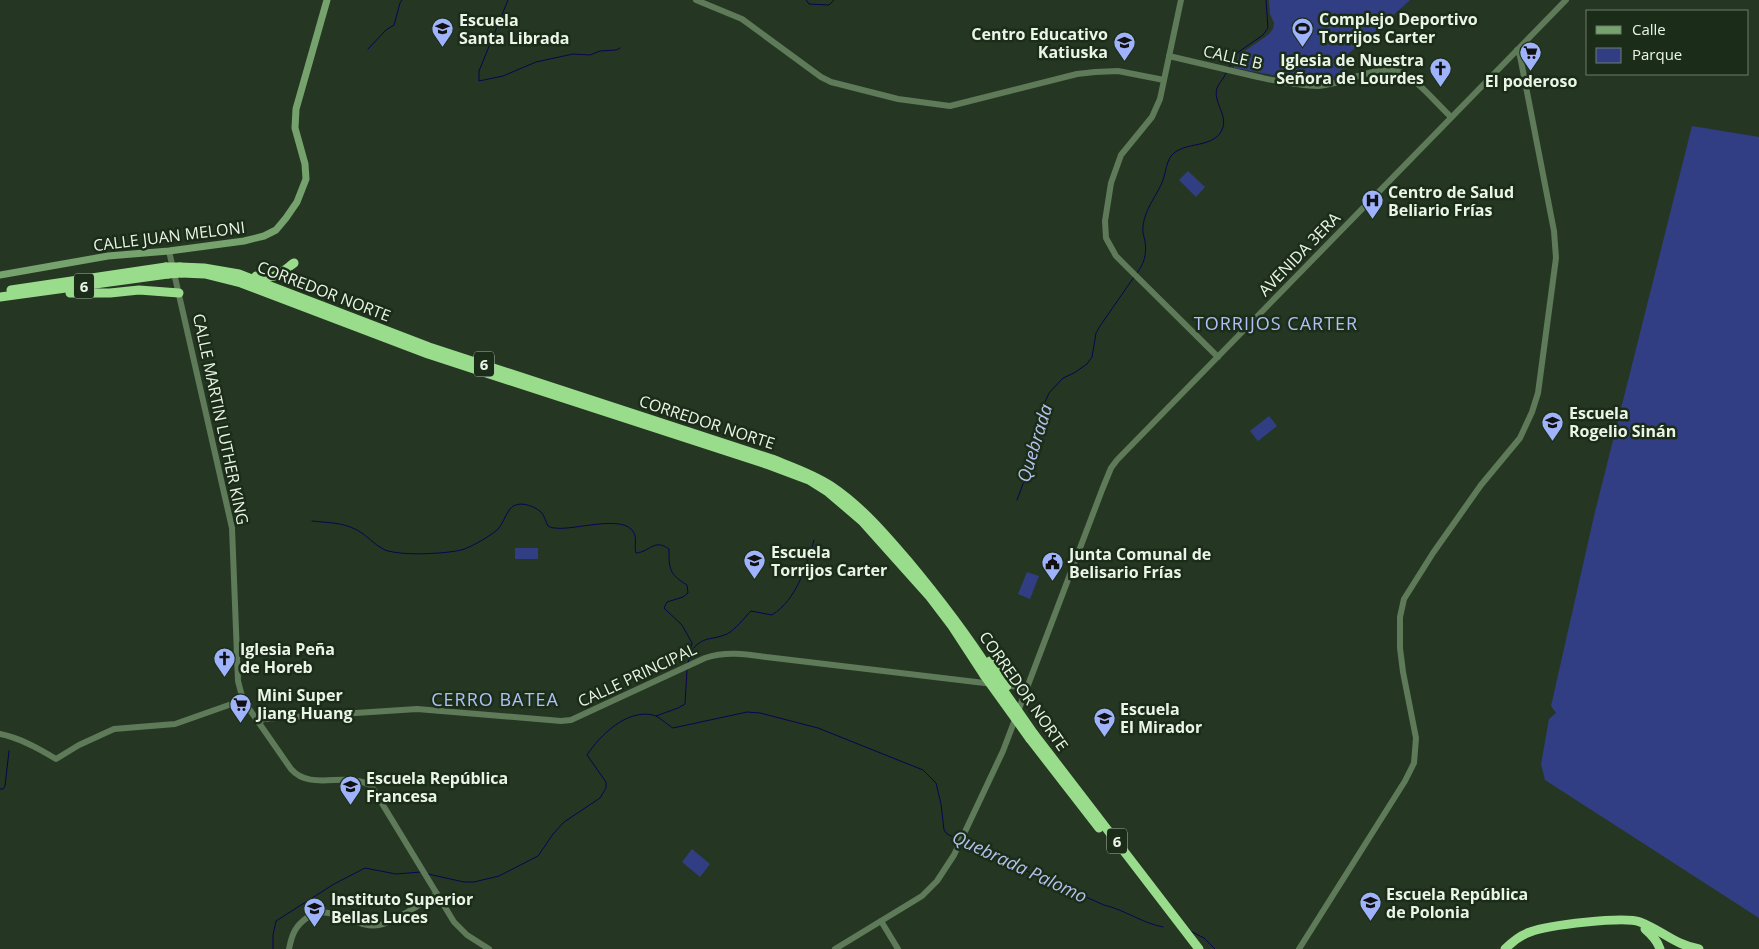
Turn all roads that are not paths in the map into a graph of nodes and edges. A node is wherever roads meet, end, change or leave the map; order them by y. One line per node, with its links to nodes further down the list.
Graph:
1 (327, 0): 9 (main road, CALLE JUAN MELONI)
2 (696, 0): 7 (street)
3 (1181, 0): 6 (street)
4 (1566, 0): 5 (street, AVENIDA 3ERA)
5 (1517, 50): 8 (street, AVENIDA 3ERA); 38 (street)
6 (1169, 56): 7 (street); 8 (street, CALLE B)
7 (1164, 80): 20 (street)
8 (1451, 117): 20 (street, AVENIDA 3ERA)
9 (169, 251): 14 (main road, CALLE JUAN MELONI); 17 (street, CALLE MARTIN LUTHER KING)
10 (294, 263): 13 (highway)
11 (181, 270): 12 (highway, CORREDOR NORTE / 6, bridge); 13 (highway, CORREDOR NORTE / 6); 19 (highway, CORREDOR NORTE / 6)
12 (167, 271): 15 (highway, CORREDOR NORTE / 6); 16 (highway, CORREDOR NORTE / 6)
13 (239, 274): 19 (highway, CORREDOR NORTE / 6)
14 (0, 275)
15 (0, 292)
16 (39, 292): 17 (highway); 18 (highway, CORREDOR NORTE / 6)
17 (179, 293): 26 (street, CALLE MARTIN LUTHER KING)
18 (0, 298)
19 (291, 298): 21 (highway, CORREDOR NORTE / 6)
20 (1218, 356): 25 (street, AVENIDA 3ERA)
21 (644, 421): 22 (highway, CORREDOR NORTE / 6); 22 (highway, CORREDOR NORTE / 6)
22 (892, 545): 23 (highway, CORREDOR NORTE / 6)
23 (934, 594): 24 (highway); 29 (highway, CORREDOR NORTE / 6, bridge)
24 (1007, 686): 25 (street, CALLE PRINCIPAL); 27 (street, CALLE PRINCIPAL)
25 (1026, 688): 31 (street, AVENIDA 3ERA)
26 (243, 700): 27 (street, CALLE MARTIN LUTHER KING); 28 (street)
27 (258, 722): 30 (street, CALLE MARTIN LUTHER KING)
28 (0, 734)
29 (1032, 737): 36 (highway, CORREDOR NORTE / 6); 37 (highway, CORREDOR NORTE / 6)
30 (437, 894): 32 (street); 33 (street, CALLE MARTIN LUTHER KING)
31 (881, 922): 34 (street, AVENIDA 3ERA); 35 (street)
32 (290, 949)
33 (489, 949)
34 (835, 949)
35 (898, 949)
36 (1192, 949)
37 (1200, 949)
38 (1299, 949)
39 (1505, 949): 42 (highway)
40 (1510, 949): 41 (highway)
41 (1660, 949)
42 (1699, 949)

